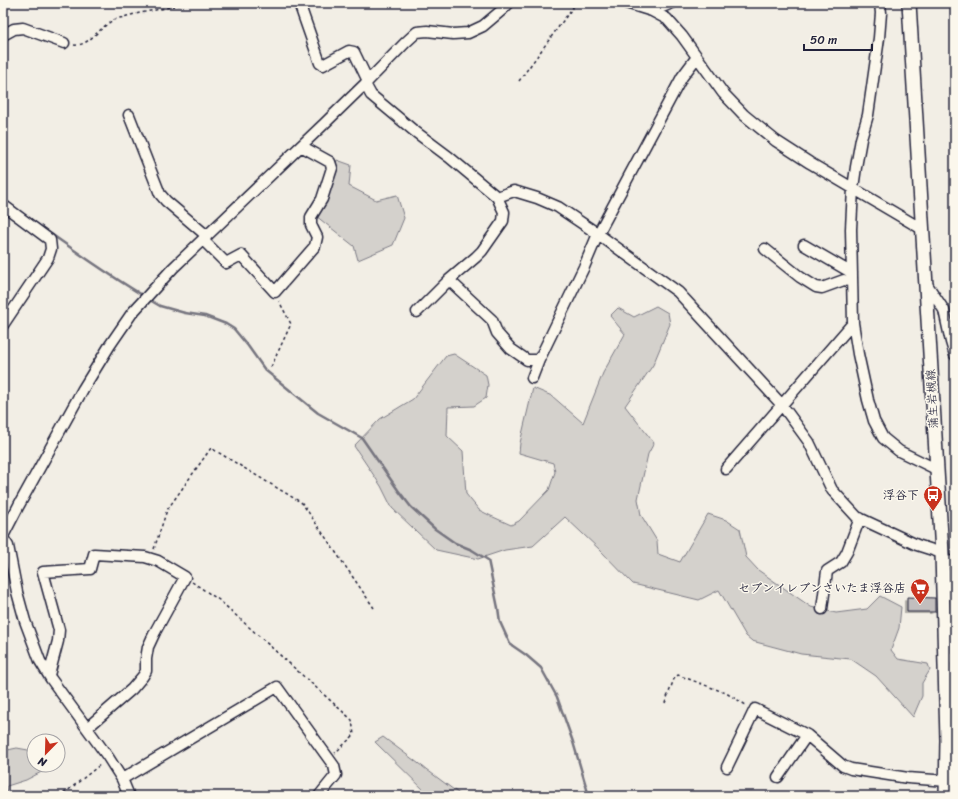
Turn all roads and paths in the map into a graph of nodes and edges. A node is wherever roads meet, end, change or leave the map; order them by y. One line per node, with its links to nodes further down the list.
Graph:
1 (185, 3): 11 (path)
2 (299, 3): 14 (street)
3 (509, 3): 14 (street)
4 (576, 3): 13 (path)
5 (626, 3): 9 (street)
6 (672, 3): 9 (street)
7 (880, 3): 17 (street)
8 (909, 3): 20 (main road, 蒲生岩槻線)
9 (652, 11): 12 (street)
10 (3, 35): 11 (street)
11 (64, 43)
12 (697, 57): 17 (street); 21 (street)
13 (519, 81)
14 (366, 82): 16 (street); 18 (street)
15 (129, 115): 22 (street)
16 (301, 146): 22 (street); 28 (street)
17 (853, 188): 20 (street); 25 (street)
18 (497, 197): 21 (street); 26 (street)
19 (3, 205): 31 (street)
20 (922, 229): 27 (main road, 蒲生岩槻線)
21 (598, 234): 33 (street); 36 (street)
22 (205, 238): 28 (street); 40 (street)
23 (804, 245): 25 (street)
24 (765, 249): 25 (street)
25 (852, 278): 30 (street)
26 (449, 280): 29 (street); 33 (street)
27 (926, 283): 32 (street); 38 (main road, 蒲生岩槻線)
28 (275, 292): 34 (path)
29 (417, 312)
30 (853, 323): 36 (street); 38 (street)
31 (3, 325)
32 (955, 355)
33 (539, 360): 35 (street)
34 (271, 367)
35 (532, 378)
36 (782, 405): 37 (street); 39 (street)
37 (726, 469)
38 (936, 469): 42 (main road, 蒲生岩槻線)
39 (860, 518): 42 (street); 45 (street)
40 (3, 537): 48 (street)
41 (150, 559): 43 (street); 44 (path); 48 (street)
42 (946, 559): 46 (main road, 蒲生岩槻線)
43 (185, 577): 51 (street); 55 (path)
44 (374, 608)
45 (822, 609)
46 (949, 621): 47 (main road, 蒲生岩槻線)
47 (950, 658): 53 (main road, 蒲生岩槻線)
48 (48, 675): 51 (street)
49 (665, 703): 50 (path)
50 (755, 710): 52 (street); 56 (street)
51 (87, 728): 54 (street)
52 (807, 735): 57 (street); 59 (street)
53 (951, 739): 59 (main road, 蒲生岩槻線)
54 (108, 757): 58 (street); 60 (path)
55 (330, 759): 58 (street); 62 (street)
56 (727, 767)
57 (778, 777)
58 (122, 780): 61 (street)
59 (947, 781): 63 (main road, 蒲生岩槻線)
60 (52, 796)
61 (129, 796)
62 (319, 796)
63 (946, 796)

